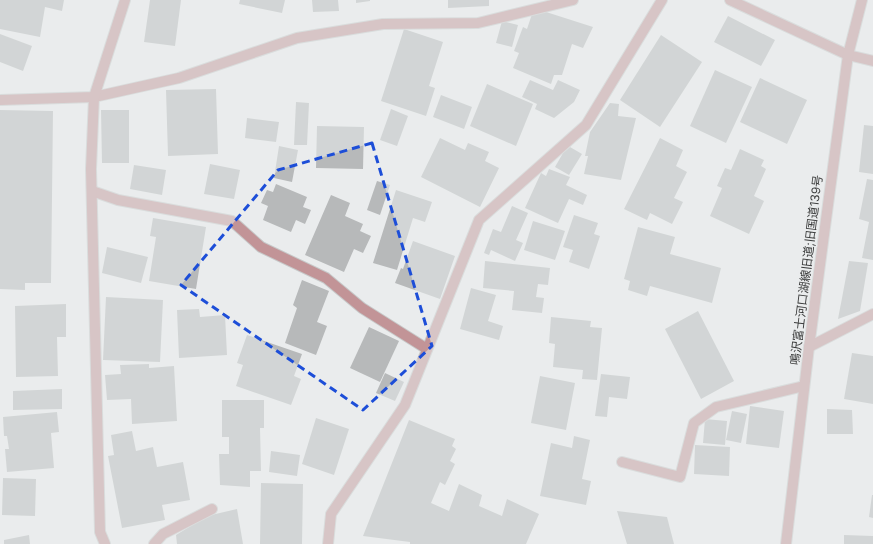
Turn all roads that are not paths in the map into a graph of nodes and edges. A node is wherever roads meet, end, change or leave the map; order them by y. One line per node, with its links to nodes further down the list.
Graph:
1 (125, 0): 8 (street)
2 (573, 0): 8 (street)
3 (662, 0): 13 (street)
4 (730, 0): 6 (street)
5 (862, 0): 6 (street, 鳴沢富士河口湖線旧道;旧国道139号)
6 (848, 55): 7 (street); 12 (street, 鳴沢富士河口湖線旧道;旧国道139号)
7 (873, 61)
8 (94, 97): 9 (street); 10 (street)
9 (0, 100)
10 (92, 191): 13 (street); 17 (street)
11 (873, 314): 12 (street)
12 (809, 346): 14 (street, 鳴沢富士河口湖線旧道;旧国道139号)
13 (427, 349): 19 (street)
14 (804, 386): 15 (street); 20 (street, 鳴沢富士河口湖線旧道;旧国道139号)
15 (622, 462)
16 (212, 509): 18 (street)
17 (105, 544)
18 (154, 544)
19 (328, 544)
20 (786, 544)

